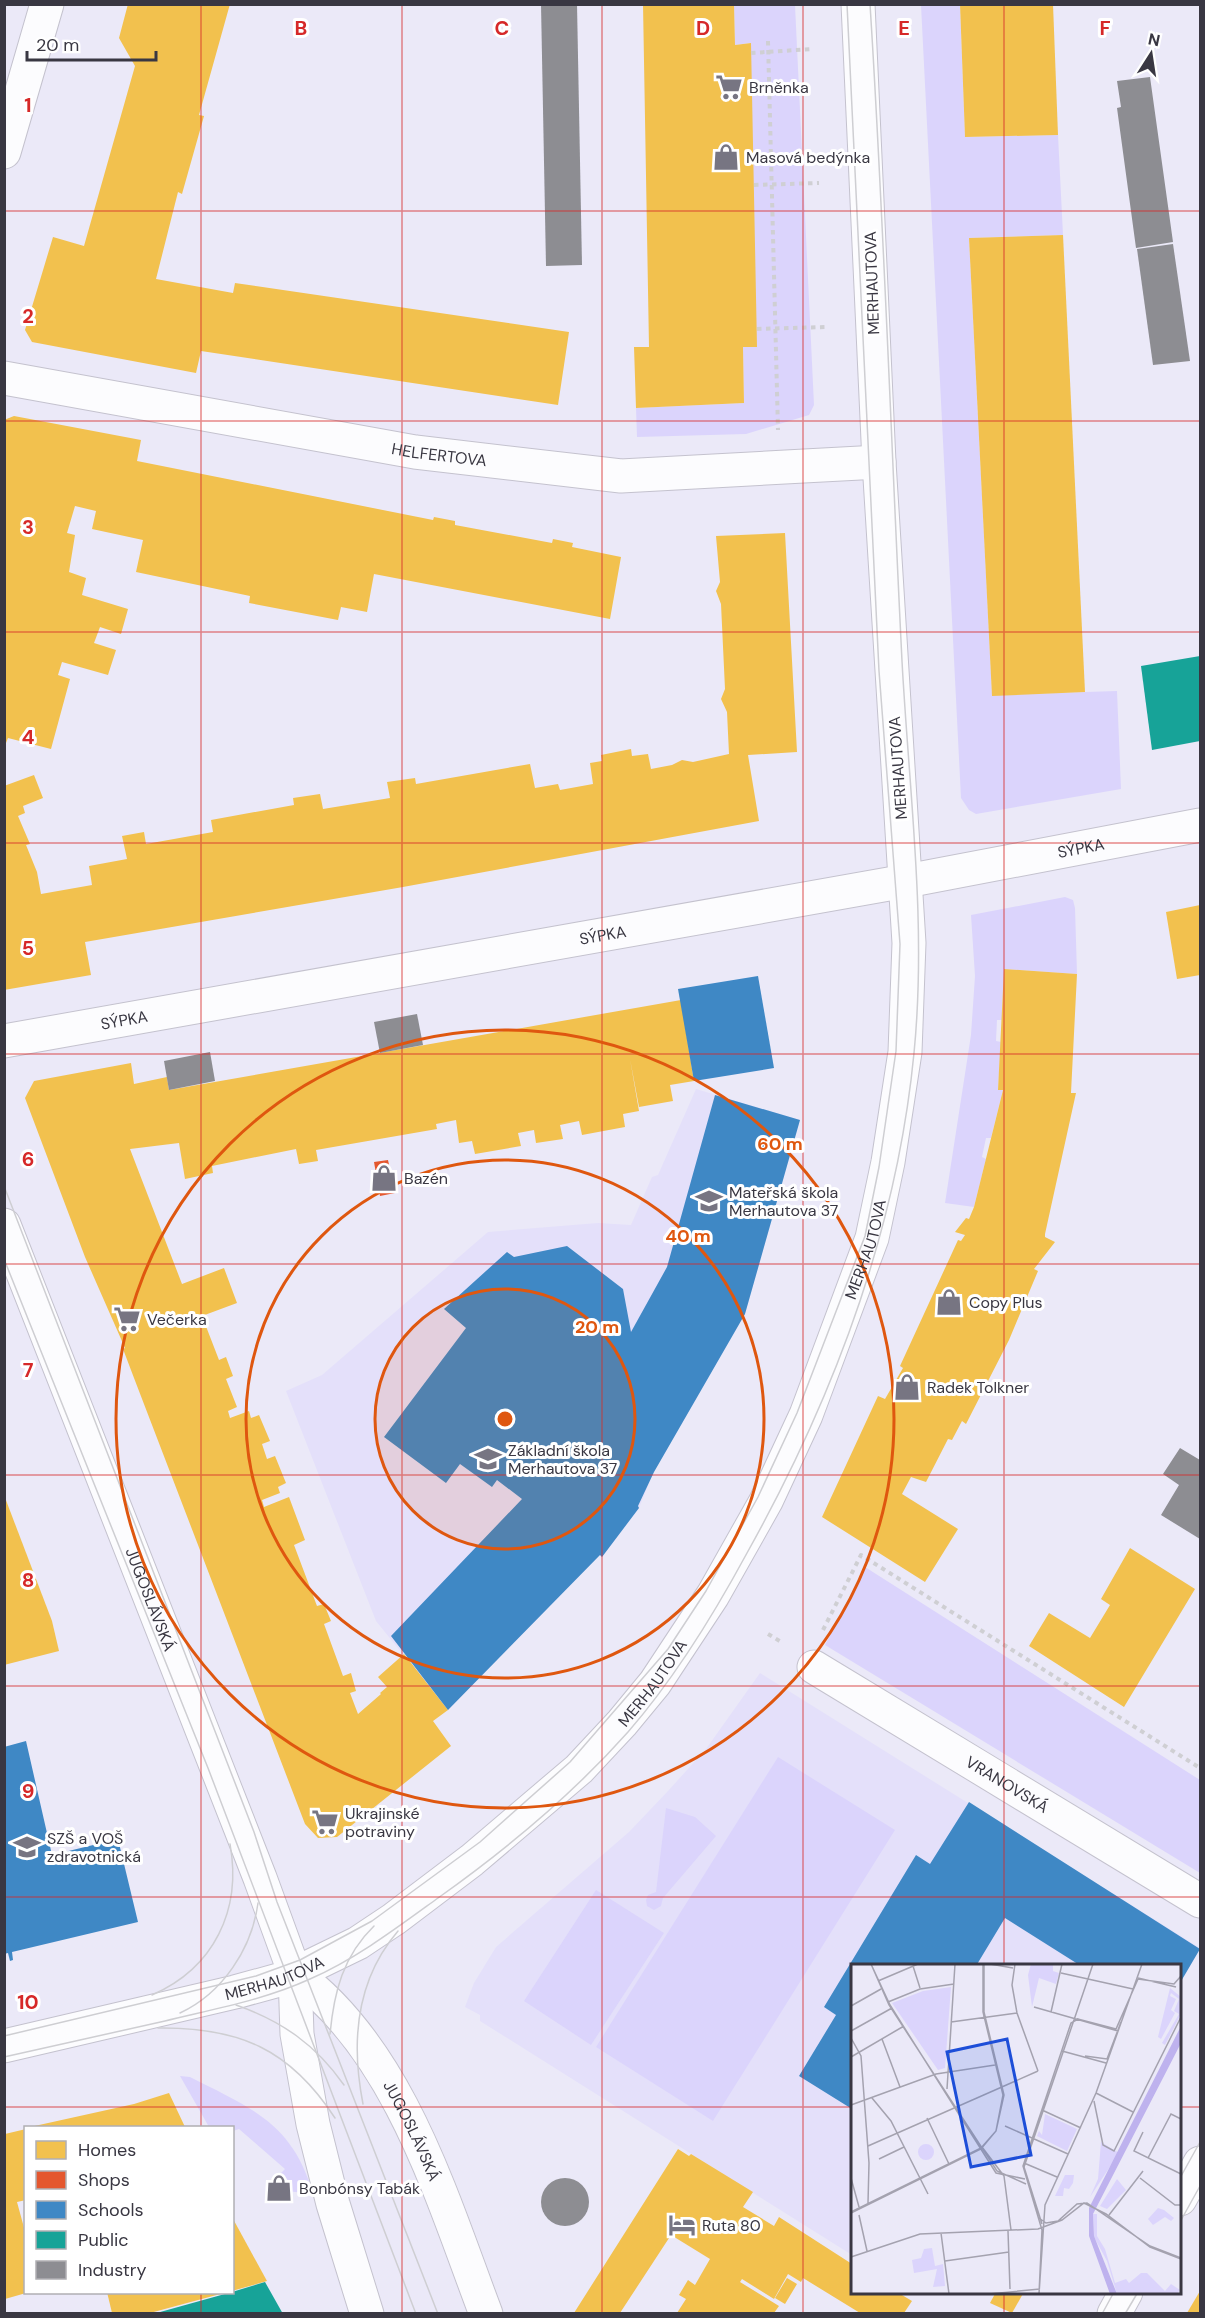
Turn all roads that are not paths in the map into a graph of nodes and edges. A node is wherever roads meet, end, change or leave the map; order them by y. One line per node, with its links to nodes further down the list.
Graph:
1 (47, 4): 3 (street)
2 (858, 4): 5 (street, MERHAUTOVA)
3 (4, 152)
4 (4, 378): 5 (street, HELFERTOVA)
5 (879, 462): 7 (street, MERHAUTOVA)
6 (1200, 825): 7 (street, SÝPKA)
7 (905, 880): 8 (street, SÝPKA); 12 (street, MERHAUTOVA)
8 (4, 1041)
9 (4, 1226): 12 (street, JUGOSLÁVSKÁ)
10 (817, 1653): 11 (street, VRANOVSKÁ)
11 (1200, 1900)
12 (294, 1974): 13 (street, MERHAUTOVA); 17 (street, JUGOSLÁVSKÁ); 18 (street, JUGOSLÁVSKÁ)
13 (4, 2046)
14 (1200, 2163): 15 (street)
15 (1181, 2196)
16 (1125, 2294): 19 (street)
17 (367, 2313)
18 (486, 2313)
19 (1114, 2313)

